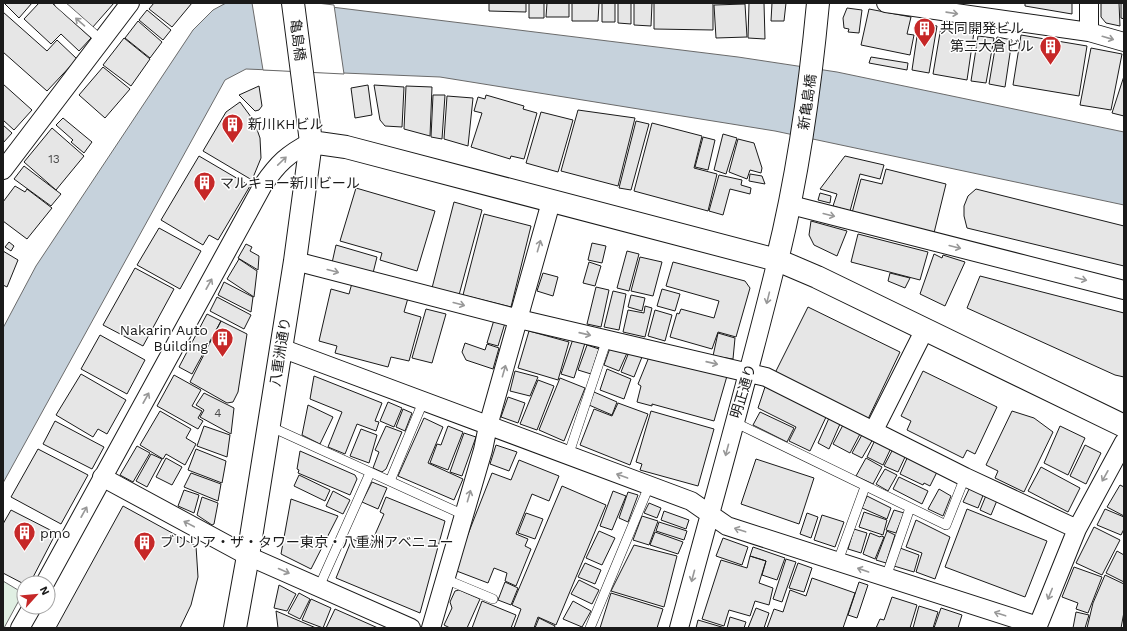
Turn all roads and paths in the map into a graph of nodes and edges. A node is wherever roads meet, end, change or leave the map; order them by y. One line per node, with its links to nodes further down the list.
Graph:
1 (59, 3): 8 (lane, one-way to 1)
2 (130, 3): 8 (street)
3 (293, 3): 10 (street, 亀島橋)
4 (818, 3): 12 (street, 新亀島橋)
5 (886, 3): 7 (street, one-way to 7)
6 (1089, 3): 7 (street)
7 (1089, 32): 9 (street, one-way to 9)
8 (101, 40): 13 (street)
9 (1124, 42)
10 (302, 76): 11 (street, 八重洲通り)
11 (311, 142): 14 (street); 17 (street, 八重洲通り); 33 (street, one-way to 11)
12 (800, 151): 15 (street, 明正通り)
13 (3, 170)
14 (551, 202): 16 (street); 19 (street, one-way to 14)
15 (791, 205): 16 (street, 明正通り); 18 (street, one-way to 18)
16 (777, 260): 20 (street); 23 (street, 明正通り, one-way to 23)
17 (295, 261): 19 (street, one-way to 19); 22 (street, 八重洲通り)
18 (1124, 290)
19 (519, 319): 21 (street, one-way to 21); 27 (street, one-way to 19)
20 (925, 329): 28 (street); 29 (street)
21 (607, 339): 23 (street, one-way to 23); 31 (lane)
22 (281, 348): 24 (street); 26 (street, 八重洲通り)
23 (750, 372): 25 (street, 明正通り); 29 (street)
24 (424, 402): 27 (street); 35 (lane)
25 (734, 422): 37 (lane); 40 (street, 明正通り, one-way to 40)
26 (268, 426): 32 (lane); 42 (street, 八重洲通り)
27 (488, 426): 31 (street); 39 (street, one-way to 27)
28 (1124, 426)
29 (874, 430): 34 (street)
30 (1124, 442): 41 (street, one-way to 41)
31 (568, 456): 36 (street, one-way to 31)
32 (370, 473): 35 (lane); 47 (lane)
33 (102, 477): 42 (street, one-way to 33); 44 (street, one-way to 33)
34 (965, 477): 38 (lane); 41 (street)
35 (390, 482): 39 (lane)
36 (649, 486): 40 (street); 55 (lane)
37 (865, 487): 38 (lane); 43 (lane)
38 (910, 508): 45 (lane)
39 (464, 515): 46 (street)
40 (710, 515): 43 (street, one-way to 40); 56 (street, 明正通り, one-way to 56)
41 (1076, 529): 50 (street, one-way to 50)
42 (248, 556): 47 (street, one-way to 47); 52 (street, 八重洲通り)
43 (838, 561): 45 (street, one-way to 43)
44 (49, 575)
45 (886, 577): 50 (street, one-way to 45)
46 (445, 579): 48 (lane); 54 (street)
47 (319, 587): 53 (street)
48 (493, 599)
49 (27, 615): 51 (street)
50 (1037, 627)
51 (20, 628)
52 (235, 628)
53 (411, 628)
54 (431, 628)
55 (590, 628)
56 (679, 628)

